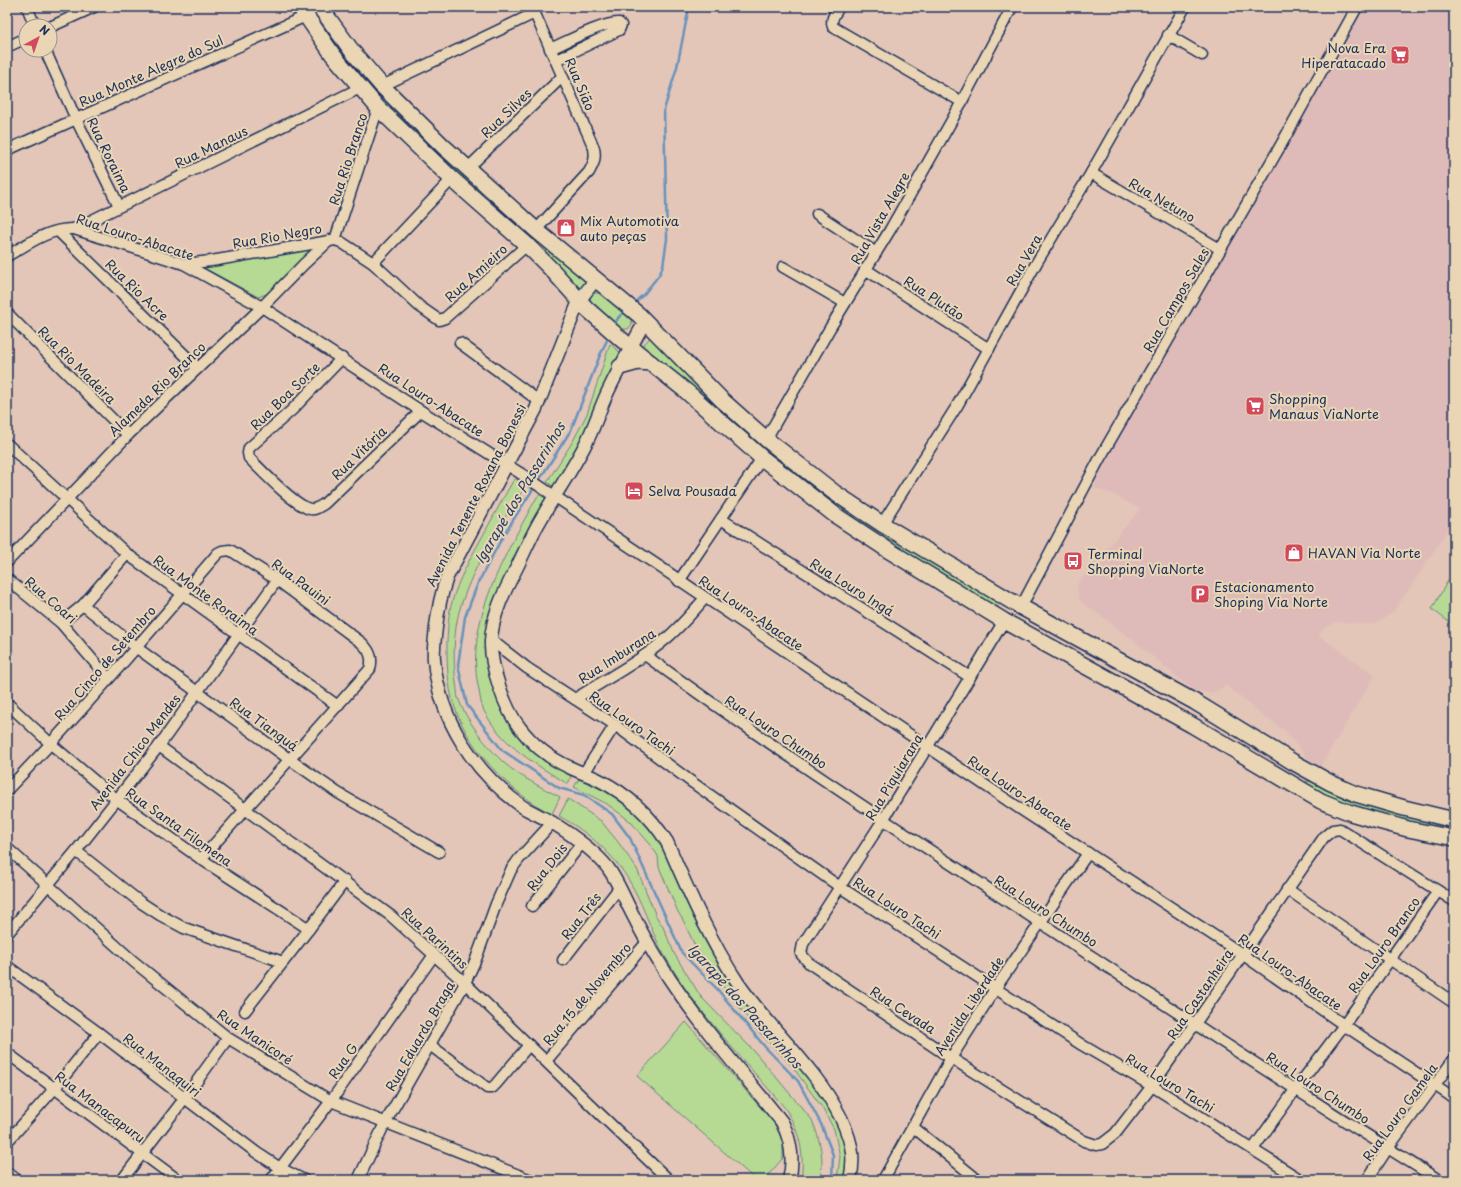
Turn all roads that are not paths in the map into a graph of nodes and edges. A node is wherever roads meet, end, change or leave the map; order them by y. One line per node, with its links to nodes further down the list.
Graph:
1 (27, 7): 10 (street)
2 (94, 7): 11 (street)
3 (839, 7): 22 (street)
4 (1012, 7): 22 (street, Rua Vista Alegre)
5 (1185, 7): 12 (street, Rua Vera)
6 (1357, 7): 36 (street, Rua Campos Sales)
7 (323, 8): 20 (main road)
8 (534, 10): 15 (street, Rua Sião); 20 (street)
9 (303, 12): 21 (main road); 24 (street, Rua Monte Alegre do Sul)
10 (32, 18)
11 (58, 23)
12 (1168, 35): 16 (street); 27 (street, Rua Vera)
13 (18, 42): 14 (street)
14 (7, 47)
15 (550, 49): 18 (street, Rua Sião); 18 (street)
16 (1202, 55)
17 (49, 58): 24 (street, Rua Roraima)
18 (556, 60): 19 (street, Rua Sião)
19 (562, 77): 26 (street, Rua Silves); 32 (street, Rua Sião)
20 (382, 86): 26 (main road)
21 (360, 88): 23 (main road); 29 (street, Rua Manaus)
22 (962, 102): 37 (street, Rua Vista Alegre)
23 (378, 108): 28 (main road); 34 (street, Rua Rio Branco)
24 (76, 119): 25 (street, Rua Monte Alegre do Sul); 29 (street, Rua Roraima)
25 (7, 150)
26 (468, 168): 32 (main road)
27 (1090, 173): 36 (street, Rua Netuno); 52 (street, Rua Vera)
28 (452, 179): 35 (main road); 39 (street)
29 (119, 206): 31 (street, Rua Manaus)
30 (816, 214): 37 (street)
31 (74, 229): 33 (street, Rua Louro-Abacate); 40 (street, Rua Louro-Abacate)
32 (536, 230): 43 (main road)
33 (58, 231): 38 (street, Rua Louro-Abacate); 56 (street, Rua Rio Acre)
34 (333, 240): 39 (street, Rua Rio Negro); 40 (street, Rua Rio Negro); 46 (street, Alameda Rio Branco)
35 (527, 245): 45 (main road); 49 (street, Rua Amieiro)
36 (1220, 249): 78 (street, Rua Campos Sales)
37 (876, 253): 42 (street, Rua Vista Alegre)
38 (7, 256)
39 (373, 263): 49 (street, Rua Rio Negro)
40 (184, 264): 46 (street, Rua Louro-Abacate)
41 (783, 266): 44 (street)
42 (865, 269): 44 (street, Rua Vista Alegre); 52 (street, Rua Plutão)
43 (599, 283): 45 (street, Avenida Tenente Roxana Bonessi); 48 (main road)
44 (845, 303): 60 (street, Rua Vista Alegre)
45 (582, 304): 51 (main road); 57 (street, Avenida Tenente Roxana Bonessi)
46 (262, 307): 53 (street, Rua Louro-Abacate); 56 (street, Alameda Rio Branco)
47 (7, 313): 59 (street, Rua Rio Madeira)
48 (642, 319): 51 (street); 60 (main road)
49 (441, 320)
50 (460, 343): 57 (street)
51 (627, 343): 54 (main road); 55 (street)
52 (989, 348): 68 (street, Rua Vera)
53 (342, 358): 58 (street, Rua Louro-Abacate); 66 (street, Rua Boa Sorte)
54 (651, 363): 55 (main road); 62 (main road)
55 (620, 367): 64 (street)
56 (198, 368): 59 (street, Alameda Rio Branco)
57 (539, 401): 63 (street, Avenida Tenente Roxana Bonessi)
58 (421, 411): 63 (street, Rua Louro-Abacate); 66 (street, Rua Vitória)
59 (128, 434): 65 (street, Alameda Rio Branco)
60 (766, 439): 68 (main road)
61 (7, 444): 65 (street, Rua Monte Roraima)
62 (762, 458): 67 (street); 79 (main road)
63 (507, 465): 64 (street, Rua Louro-Abacate); 103 (street, Avenida Tenente Roxana Bonessi)
64 (550, 494): 74 (street, Rua Louro-Abacate); 82 (street)
65 (65, 499): 70 (street, Rua Monte Roraima); 71 (street, Alameda Rio Branco)
66 (311, 509)
67 (721, 519): 74 (street); 85 (street, Rua Louro Ingá)
68 (882, 524): 78 (main road)
69 (222, 551): 73 (street, Rua Pauini); 75 (street, Rua Cinco de Setembro)
70 (127, 554): 75 (street, Rua Monte Roraima); 77 (street)
71 (7, 562)
72 (7, 578): 80 (street, Rua Coari)
73 (277, 580): 81 (street, Avenida Chico Mendes); 90 (street, Rua Pauini)
74 (679, 581): 76 (street, Rua Louro-Abacate)
75 (183, 594): 81 (street, Rua Monte Roraima); 83 (street, Rua Cinco de Setembro)
76 (705, 598): 84 (street, Rua Imburana); 94 (street, Rua Louro-Abacate)
77 (83, 604): 80 (street); 83 (street, Rua Tianguá)
78 (1021, 606): 102 (main road)
79 (1004, 621): 85 (street, Rua Piquiarana); 100 (main road)
80 (61, 623): 86 (street, Rua Coari)
81 (238, 634): 87 (street, Avenida Chico Mendes); 90 (street, Rua Monte Roraima)
82 (491, 640): 88 (street, Rua Louro Tachi); 96 (street)
83 (137, 648): 86 (street, Rua Cinco de Setembro); 87 (street, Rua Tianguá)
84 (645, 655): 88 (street, Rua Imburana); 101 (street, Rua Louro Chumbo)
85 (970, 677): 94 (street, Rua Piquiarana)
86 (108, 678): 92 (street, Rua Cinco de Setembro)
87 (197, 691): 93 (street, Avenida Chico Mendes); 95 (street, Rua Tianguá)
88 (575, 699): 91 (street, Rua Louro Tachi)
89 (7, 703): 92 (street, Rua Santa Filomena)
90 (338, 706): 95 (street)
91 (615, 725): 96 (street); 114 (street, Rua Louro Tachi)
92 (51, 744): 97 (street, Rua Cinco de Setembro); 98 (street, Rua Santa Filomena)
93 (159, 746): 98 (street, Avenida Chico Mendes); 99 (street, Rua Parintins)
94 (928, 747): 101 (street, Rua Piquiarana); 110 (street, Rua Louro-Abacate)
95 (289, 759): 99 (street); 109 (street, Rua Tianguá)
96 (584, 773): 171 (street)
97 (7, 790)
98 (116, 799): 108 (street, Avenida Chico Mendes); 111 (street, Rua Santa Filomena)
99 (246, 808): 111 (street); 112 (street, Rua Parintins)
100 (1347, 811): 104 (street); 105 (main road)
101 (883, 820): 114 (street, Rua Piquiarana); 120 (street, Rua Louro Chumbo)
102 (1454, 820)
103 (552, 823): 106 (street, Avenida Tenente Roxana Bonessi); 131 (street, Rua Eduardo Braga)
104 (1340, 829): 116 (street, Rua Castanheira); 117 (street)
105 (1454, 838)
106 (582, 843): 115 (street, Avenida Tenente Roxana Bonessi); 119 (street, Rua Dois)
107 (7, 848): 113 (street, Rua Manicoré)
108 (76, 851): 113 (street, Avenida Chico Mendes); 129 (street)
109 (439, 852)
110 (1088, 853): 120 (street, Avenida Liberdade); 125 (street, Rua Louro-Abacate)
111 (201, 859): 121 (street, Rua Santa Filomena)
112 (345, 881): 121 (street); 126 (street, Rua Parintins)
113 (48, 884): 122 (street, Avenida Chico Mendes); 138 (street, Rua Manicoré)
114 (840, 887): 124 (street, Rua Piquiarana); 132 (street, Rua Louro Tachi)
115 (619, 888): 123 (street, Avenida Tenente Roxana Bonessi); 128 (street, Rua Três)
116 (1287, 890): 125 (street, Rua Castanheira); 127 (street)
117 (1438, 891): 118 (street); 127 (street, Rua Louro Branco)
118 (1454, 901)
119 (532, 906)
120 (1040, 922): 132 (street, Avenida Liberdade); 135 (street, Rua Louro Chumbo)
121 (309, 929): 129 (street)
122 (7, 934)
123 (647, 942): 144 (street, Rua 15 de Novembro); 170 (street, Avenida Tenente Roxana Bonessi)
124 (803, 944): 142 (street, Rua Cevada)
125 (1242, 954): 135 (street, Rua Castanheira); 136 (street, Rua Louro-Abacate)
126 (434, 955): 131 (street, Rua Parintins); 151 (street, Rua G)
127 (1389, 959): 133 (street); 136 (street, Rua Louro Branco)
128 (563, 960)
129 (283, 962): 134 (street)
130 (7, 966): 137 (street, Rua Manaquiri)
131 (465, 982): 139 (street, Rua Eduardo Braga); 140 (street, Rua Parintins)
132 (995, 989): 142 (street, Avenida Liberdade); 146 (street, Rua Louro Tachi)
133 (1454, 1003)
134 (245, 1011)
135 (1196, 1023): 146 (street, Rua Castanheira); 148 (street, Rua Louro Chumbo)
136 (1344, 1025): 145 (street, Rua Louro-Abacate); 148 (street, Rua Louro Branco)
137 (99, 1033): 147 (street); 150 (street, Rua Manaquiri)
138 (228, 1038): 150 (street); 151 (street, Rua Manicoré)
139 (430, 1045): 140 (street); 152 (street, Rua Eduardo Braga)
140 (528, 1045): 144 (street, Rua Parintins)
141 (7, 1053): 147 (street, Rua Manacapuru)
142 (951, 1058): 153 (street, Avenida Liberdade); 154 (street, Rua Cevada)
143 (1454, 1059): 145 (street, Rua Louro Gamela)
144 (546, 1061): 169 (street, Rua Parintins)
145 (1435, 1085): 149 (street, Rua Louro-Abacate); 156 (street, Rua Louro Gamela)
146 (1152, 1086): 154 (street, Rua Castanheira); 157 (street, Rua Louro Tachi)
147 (55, 1088): 155 (street); 158 (street, Rua Manacapuru)
148 (1295, 1090): 156 (street, Rua Louro Chumbo); 157 (street, Rua Louro Branco)
149 (1454, 1098)
150 (184, 1099): 158 (street); 159 (street, Rua Manaquiri)
151 (331, 1101): 152 (street, Rua Manicoré); 159 (street, Rua G)
152 (385, 1123): 167 (street, Rua Eduardo Braga); 168 (street, Rua Manicoré)
153 (912, 1126): 172 (street, Avenida Liberdade); 173 (street)
154 (1084, 1141)
155 (7, 1142)
156 (1388, 1148): 175 (street, Rua Louro Gamela); 176 (street, Rua Louro Chumbo)
157 (1253, 1149): 161 (street, Rua Louro Tachi)
158 (142, 1154): 163 (street); 164 (street, Rua Manacapuru)
159 (280, 1168): 165 (street, Rua G); 166 (street, Rua Manaquiri)
160 (7, 1172): 162 (street)
161 (1287, 1176): 174 (street, Rua Louro Tachi)
162 (17, 1180)
163 (122, 1180)
164 (178, 1180)
165 (271, 1180)
166 (304, 1180)
167 (358, 1180)
168 (531, 1180)
169 (669, 1180)
170 (789, 1180)
171 (850, 1180)
172 (883, 1180)
173 (978, 1180)
174 (1301, 1180)
175 (1367, 1180)
176 (1440, 1180)

